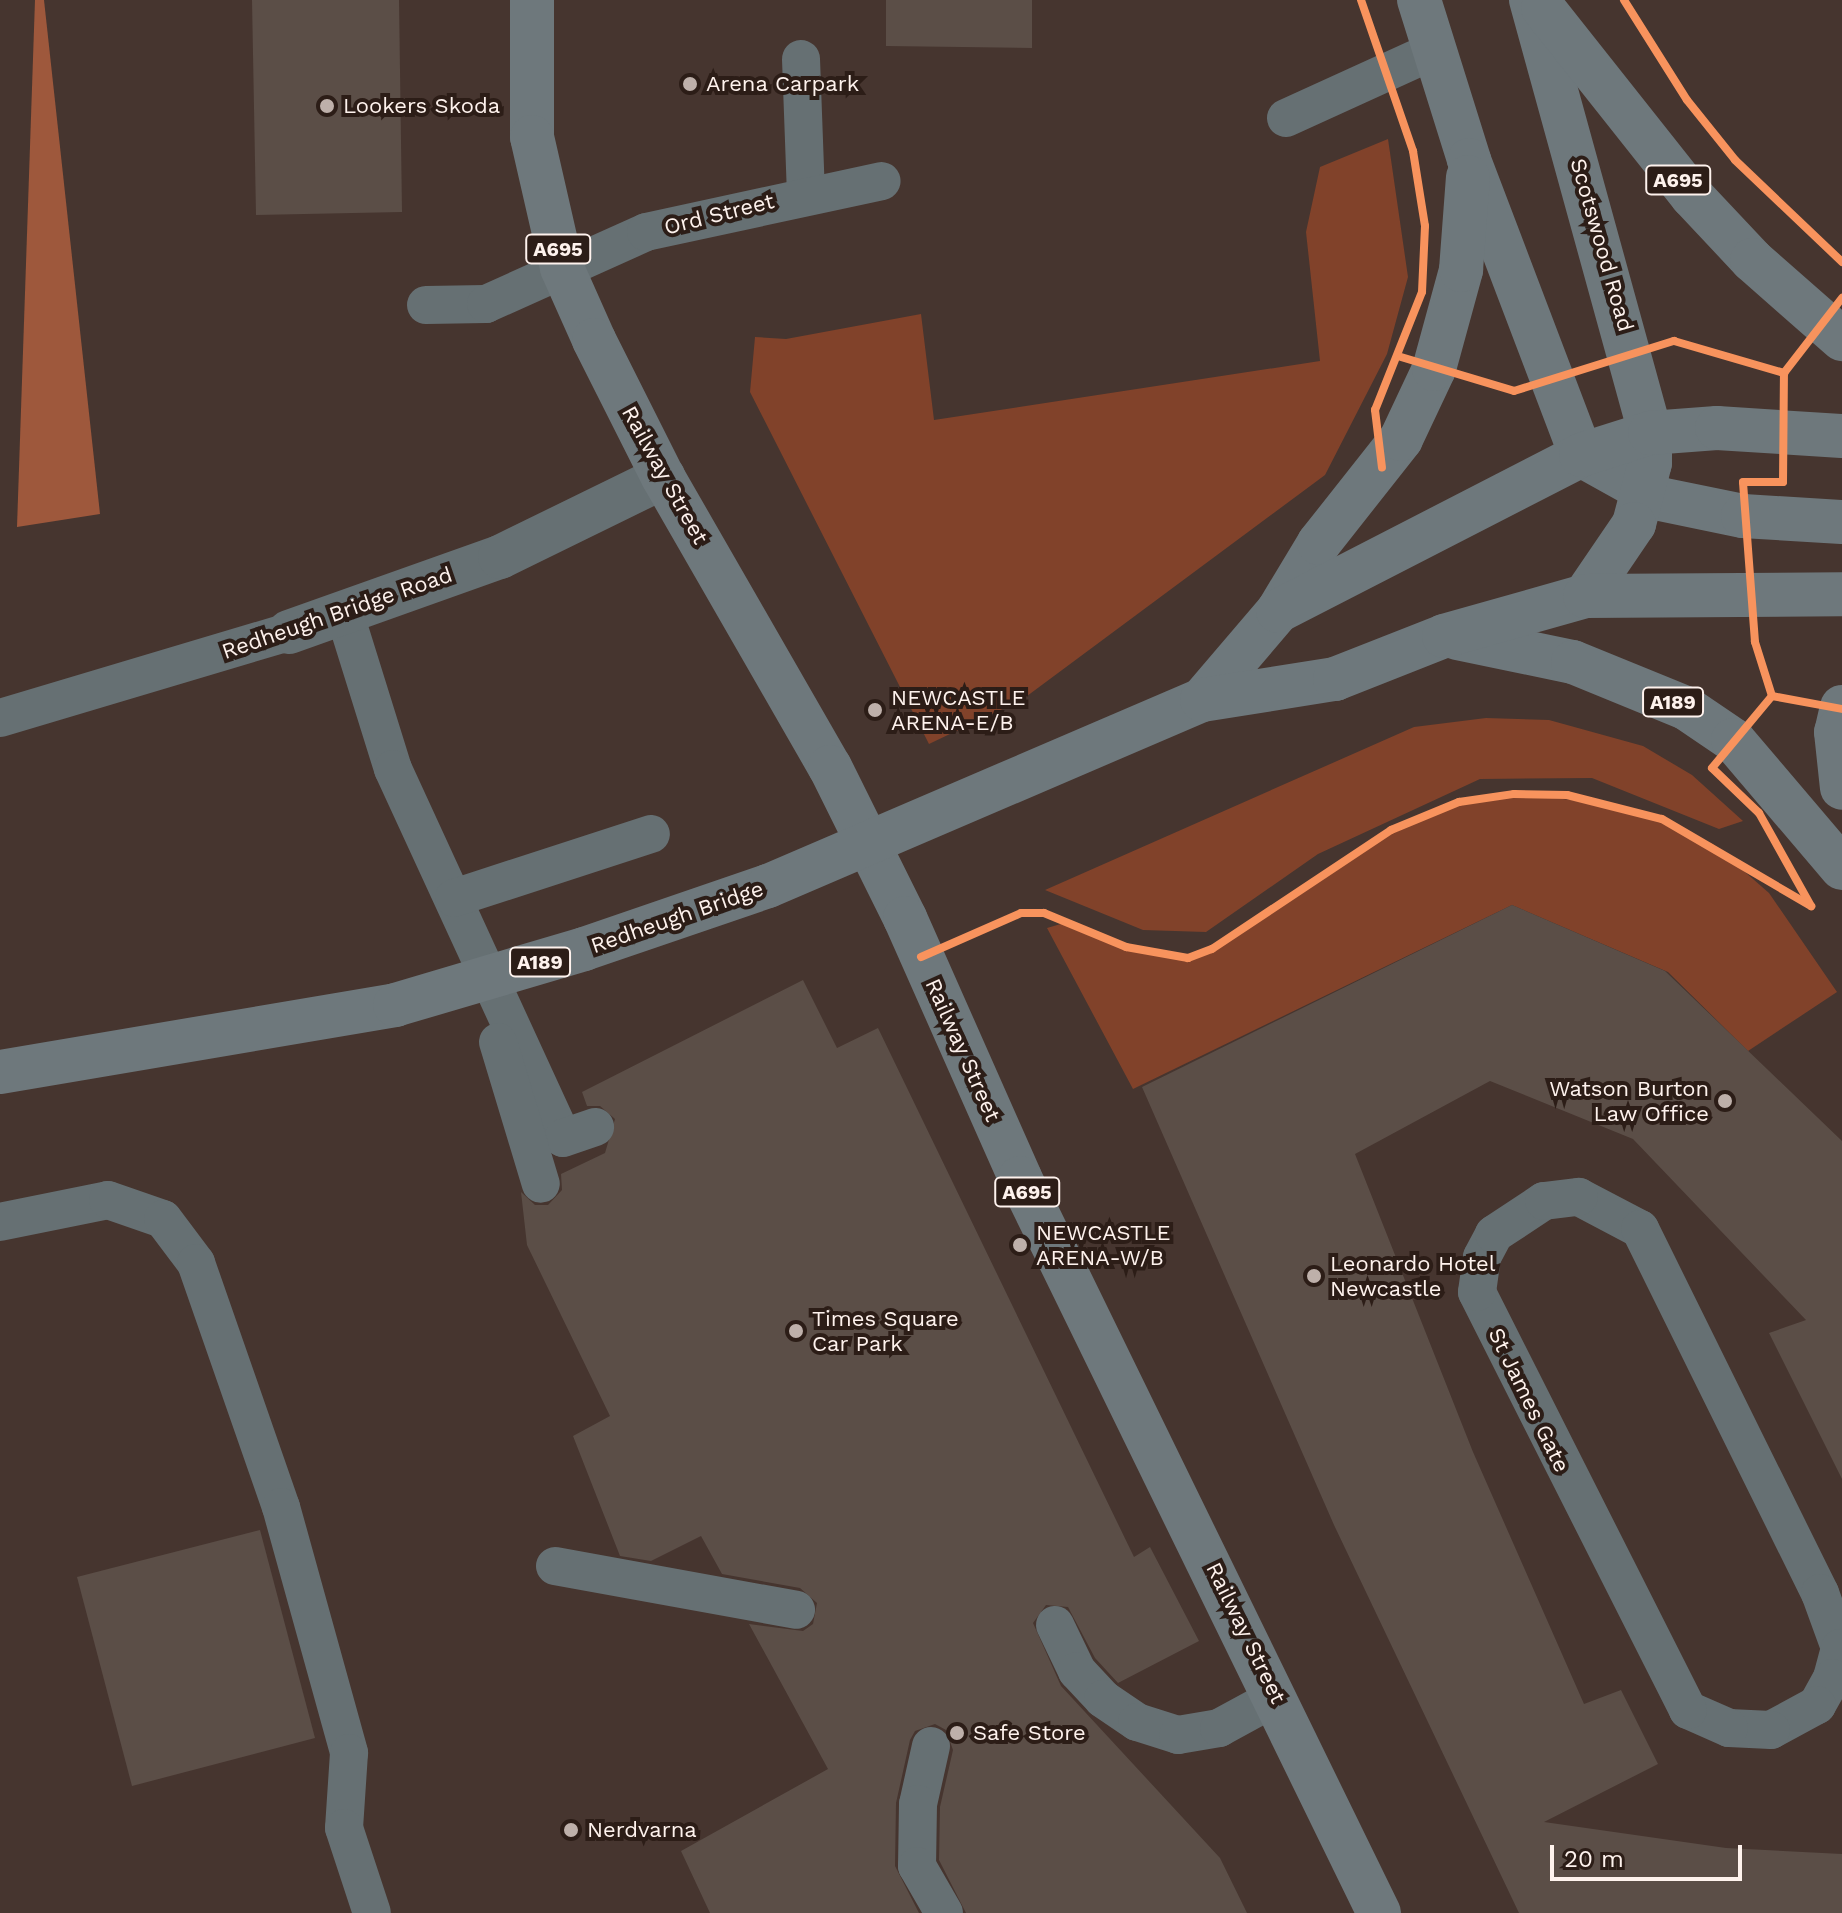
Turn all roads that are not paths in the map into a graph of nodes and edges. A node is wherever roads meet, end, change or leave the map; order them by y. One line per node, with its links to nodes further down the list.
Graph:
1 (532, 0): 10 (main road, Railway Street / A695)
2 (1419, 0): 4 (main road)
3 (1533, 0): 12 (main road, Scotswood Road / A695); 13 (main road, Scotswood Road / A695)
4 (1435, 50): 6 (lane); 7 (main road)
5 (801, 59): 9 (lane)
6 (1286, 118)
7 (1469, 160): 15 (main road); 21 (main road)
8 (882, 181): 9 (lane, Ord Street)
9 (806, 193): 10 (lane, Ord Street)
10 (562, 268): 11 (lane, Ord Street); 16 (main road, Railway Street / A695)
11 (426, 305)
12 (1842, 339)
13 (1650, 433): 14 (main road, A189); 15 (main road, A189); 17 (main road, Scotswood Road / A695)
14 (1842, 436)
15 (1581, 455): 17 (main road); 21 (main road, A189)
16 (663, 477): 22 (street, Redheugh Bridge Road); 40 (main road, Railway Street / A695)
17 (1644, 493): 18 (main road); 20 (main road, Scotswood Road / A695)
18 (1842, 522)
19 (1842, 594): 20 (main road, A189)
20 (1585, 596): 24 (main road, A189)
21 (1278, 611): 25 (main road, A189)
22 (345, 615): 23 (street, Redheugh Bridge Road); 31 (lane)
23 (289, 632): 27 (lane, Redheugh Bridge Road)
24 (1444, 636): 25 (main road, A189); 30 (main road, A189)
25 (1202, 700): 32 (main road, Redheugh Bridge / A189)
26 (1842, 707): 28 (main road)
27 (0, 718)
28 (1842, 788)
29 (651, 834): 31 (lane)
30 (1842, 868)
31 (454, 898): 33 (lane); 34 (lane)
32 (0, 1072)
33 (595, 1127)
34 (541, 1184)
35 (0, 1222): 42 (lane)
36 (555, 1566): 38 (lane)
37 (1831, 1588): 37 (lane, St James Gate)
38 (796, 1610)
39 (1055, 1625): 40 (lane)
40 (1276, 1697): 44 (main road, Railway Street / A695)
41 (931, 1746): 43 (lane)
42 (372, 1913)
43 (944, 1913)
44 (1379, 1913)

